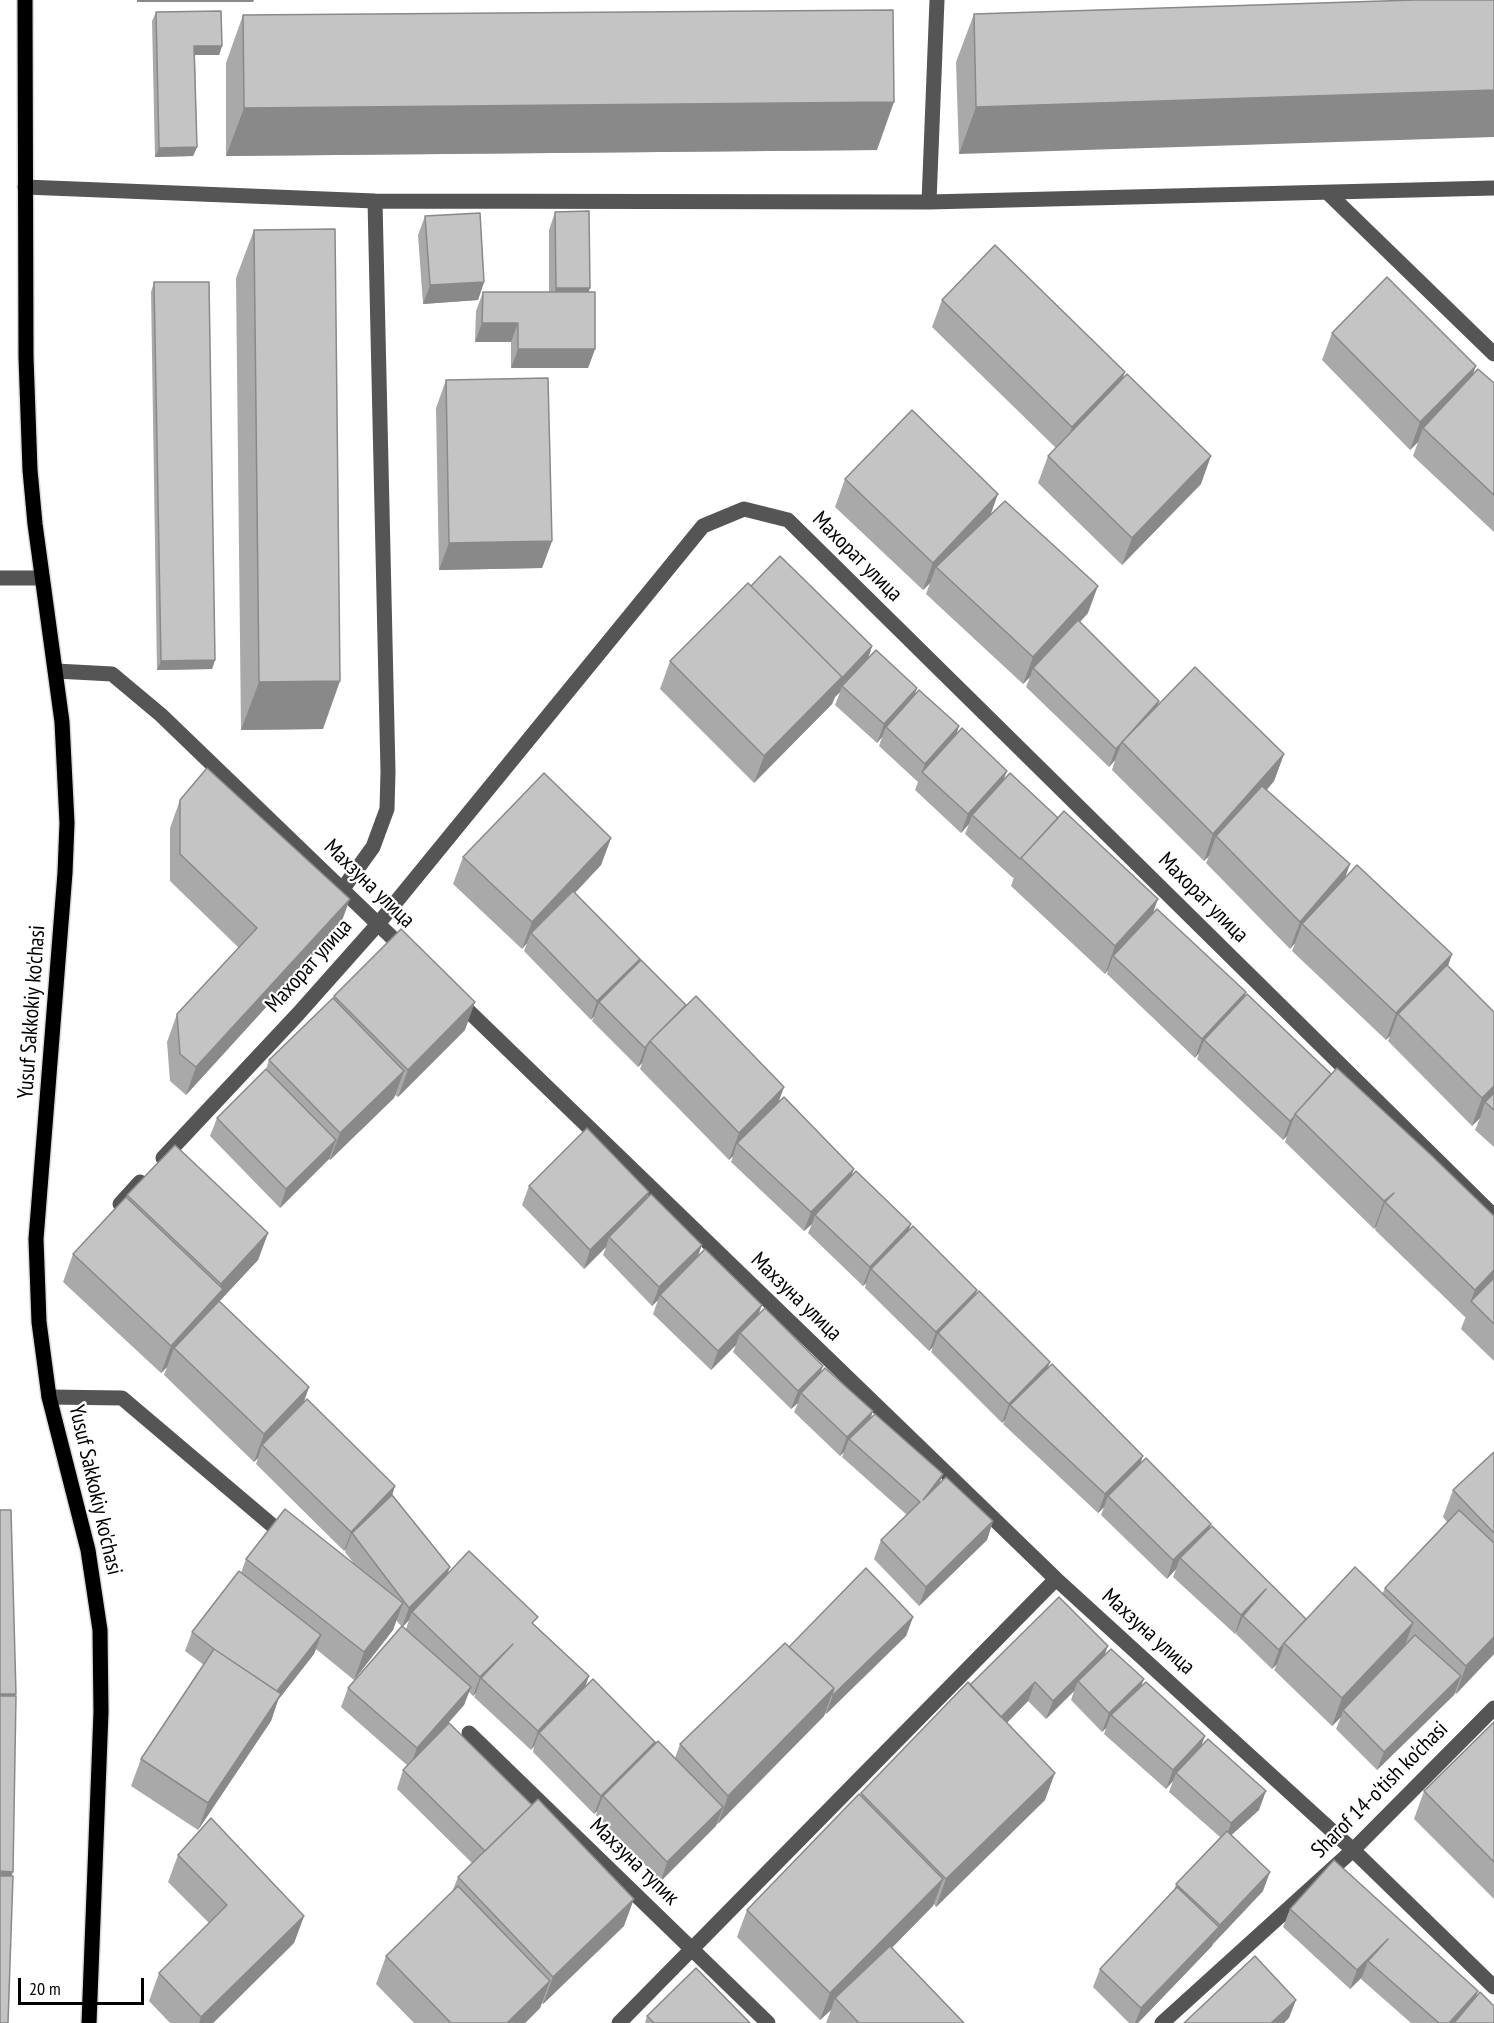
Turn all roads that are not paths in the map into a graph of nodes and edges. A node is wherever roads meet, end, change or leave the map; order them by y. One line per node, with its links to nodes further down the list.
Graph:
1 (25, 0): 3 (main road, Yusuf Sakkokiy ko'chasi)
2 (937, 0): 7 (street)
3 (25, 187): 6 (street); 10 (main road, Yusuf Sakkokiy ko'chasi)
4 (1494, 188): 5 (street)
5 (1328, 193): 7 (street); 8 (street)
6 (375, 201): 7 (street); 12 (street)
7 (929, 202)
8 (1494, 354)
9 (0, 578): 10 (street)
10 (42, 578): 11 (main road, Yusuf Sakkokiy ko'chasi)
11 (56, 671): 12 (street, Махзуна улица); 18 (main road, Yusuf Sakkokiy ko'chasi)
12 (342, 890): 13 (street, Махзуна улица)
13 (378, 924): 14 (street, Махзуна улица); 16 (street, Махорат улица); 17 (street, Махорат улица)
14 (412, 957)
15 (446, 990): 20 (street, Махзуна улица)
16 (120, 1204)
17 (1494, 1216)
18 (49, 1397): 19 (street); 26 (main road, Yusuf Sakkokiy ko'chasi)
19 (300, 1549)
20 (1056, 1579): 23 (street, Махзуна улица); 24 (street)
21 (1494, 1708): 23 (street, Sharof 14-o'tish ko'chasi)
22 (469, 1733): 24 (street, Махзуна тупик)
23 (1353, 1850): 25 (street, Махзуна улица); 29 (street, Sharof 14-o'tish ko'chasi)
24 (692, 1949): 27 (street); 28 (street, Махзуна тупик)
25 (1494, 1987)
26 (88, 2023)
27 (619, 2023)
28 (768, 2023)
29 (1162, 2023)

